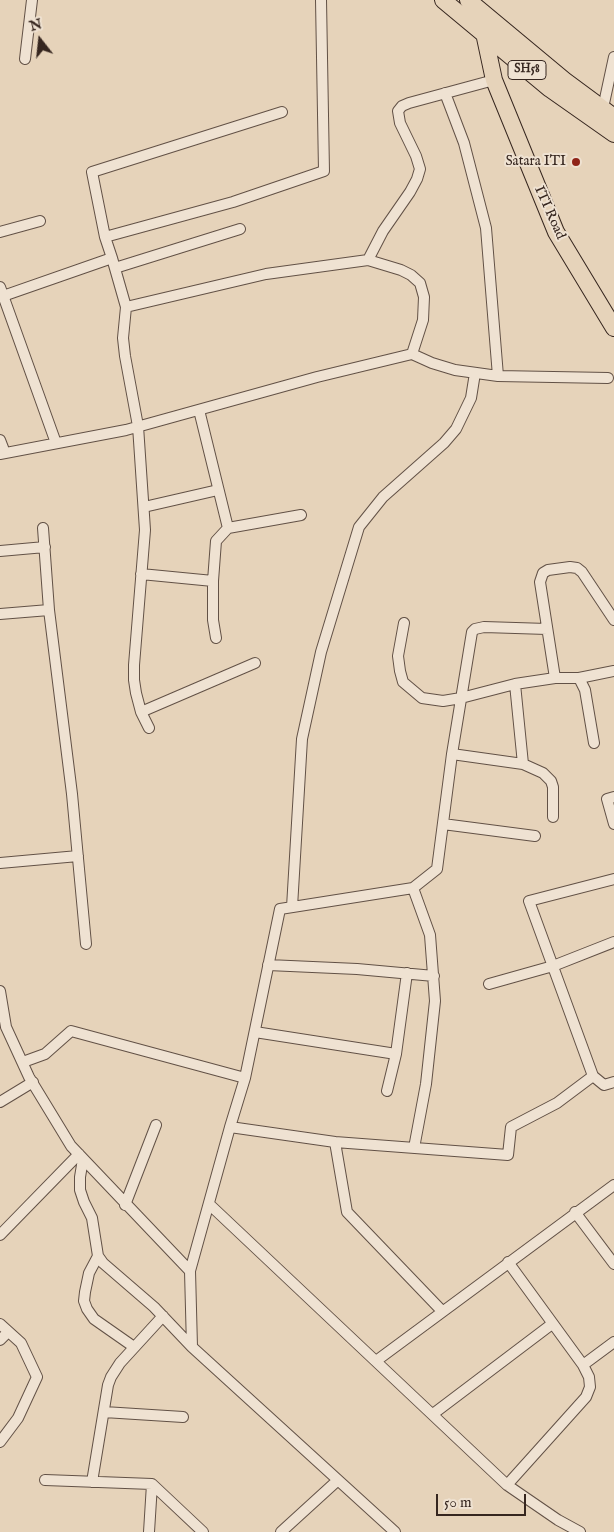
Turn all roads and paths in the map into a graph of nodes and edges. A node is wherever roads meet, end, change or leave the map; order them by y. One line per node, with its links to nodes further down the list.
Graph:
1 (32, 0): 7 (street)
2 (321, 0): 16 (street)
3 (443, 0): 5 (main road, SH58 / SH58)
4 (468, 0): 11 (main road, SH58 / SH58)
5 (484, 34): 8 (main road, ITI Road); 12 (main road, SH58 / SH58)
6 (614, 57): 11 (street)
7 (25, 59)
8 (494, 80): 9 (street); 21 (main road, ITI Road)
9 (446, 93): 17 (street); 24 (street)
10 (282, 112): 16 (street)
11 (608, 113)
12 (614, 134)
13 (40, 220): 15 (street)
14 (240, 229): 18 (street)
15 (0, 232)
16 (104, 237): 18 (street)
17 (368, 260): 20 (street); 22 (street)
18 (113, 263): 19 (street); 20 (street)
19 (1, 294): 29 (street)
20 (126, 307): 27 (street)
21 (614, 328)
22 (412, 354): 23 (street); 26 (street)
23 (475, 373): 24 (street); 66 (street)
24 (498, 376): 25 (street)
25 (608, 378)
26 (199, 410): 27 (street); 31 (street)
27 (138, 426): 29 (street); 32 (street)
28 (0, 440): 30 (street)
29 (56, 443): 30 (street)
30 (2, 454)
31 (218, 490): 32 (street); 35 (street)
32 (144, 507): 38 (street)
33 (301, 515): 35 (street)
34 (43, 528): 36 (street)
35 (228, 528): 39 (street)
36 (45, 546): 37 (street); 40 (street)
37 (0, 551)
38 (141, 574): 39 (street); 52 (street)
39 (213, 581): 45 (street)
40 (49, 610): 41 (street); 62 (street)
41 (0, 614)
42 (614, 620): 44 (street)
43 (404, 623): 51 (street)
44 (547, 629): 48 (street); 51 (street)
45 (216, 638)
46 (255, 664): 52 (street)
47 (614, 671): 49 (street)
48 (555, 678): 49 (street); 50 (street)
49 (579, 678): 54 (street)
50 (515, 684): 51 (street); 56 (street)
51 (461, 698): 55 (street)
52 (141, 712): 53 (street)
53 (149, 728)
54 (594, 743)
55 (452, 754): 56 (street); 59 (street)
56 (523, 764): 58 (street)
57 (614, 797): 60 (street)
58 (553, 816)
59 (443, 824): 61 (street); 65 (street)
60 (614, 824)
61 (535, 836)
62 (78, 856): 63 (street); 68 (street)
63 (0, 862)
64 (614, 878): 70 (street)
65 (413, 888): 66 (street); 72 (street)
66 (292, 907): 69 (street)
67 (614, 942): 70 (street)
68 (86, 944)
69 (268, 965): 71 (street); 76 (street)
70 (553, 966): 73 (street); 79 (street)
71 (407, 973): 72 (street); 77 (street)
72 (434, 976): 88 (street)
73 (489, 984)
74 (0, 991): 75 (street)
75 (3, 1030): 78 (street)
76 (255, 1032): 77 (street); 80 (street)
77 (396, 1054): 83 (street)
78 (23, 1062): 80 (street); 81 (street)
79 (593, 1076): 82 (street); 88 (street)
80 (245, 1078): 86 (street)
81 (32, 1082): 84 (street); 89 (street)
82 (614, 1082)
83 (387, 1091)
84 (0, 1102)
85 (156, 1125): 92 (street)
86 (230, 1127): 87 (street); 91 (street)
87 (335, 1142): 88 (street); 99 (street)
88 (414, 1148)
89 (81, 1156): 92 (street); 94 (street); 95 (street)
90 (614, 1185): 93 (street)
91 (209, 1204): 98 (street); 108 (street)
92 (125, 1205): 98 (street)
93 (575, 1212): 96 (street); 97 (street)
94 (0, 1235)
95 (98, 1256): 100 (street); 106 (street)
96 (508, 1262): 99 (street); 102 (street)
97 (614, 1264)
98 (190, 1271): 107 (street)
99 (442, 1311): 108 (street)
100 (163, 1316): 106 (street); 107 (street)
101 (0, 1324): 103 (street)
102 (552, 1324): 109 (street); 111 (street)
103 (8, 1332): 104 (street); 113 (street)
104 (0, 1340)
105 (614, 1342): 109 (street)
106 (134, 1347): 110 (street)
107 (192, 1347): 115 (street)
108 (376, 1360): 111 (street)
109 (583, 1365): 118 (street)
110 (104, 1412): 112 (street); 116 (street)
111 (433, 1414): 118 (street)
112 (183, 1417)
113 (0, 1442)
114 (45, 1480): 116 (street)
115 (338, 1480): 121 (street); 122 (street)
116 (92, 1482): 117 (street)
117 (152, 1484): 119 (street); 120 (street)
118 (507, 1485): 123 (street)
119 (149, 1532)
120 (203, 1532)
121 (280, 1532)
122 (395, 1532)
123 (580, 1532)

